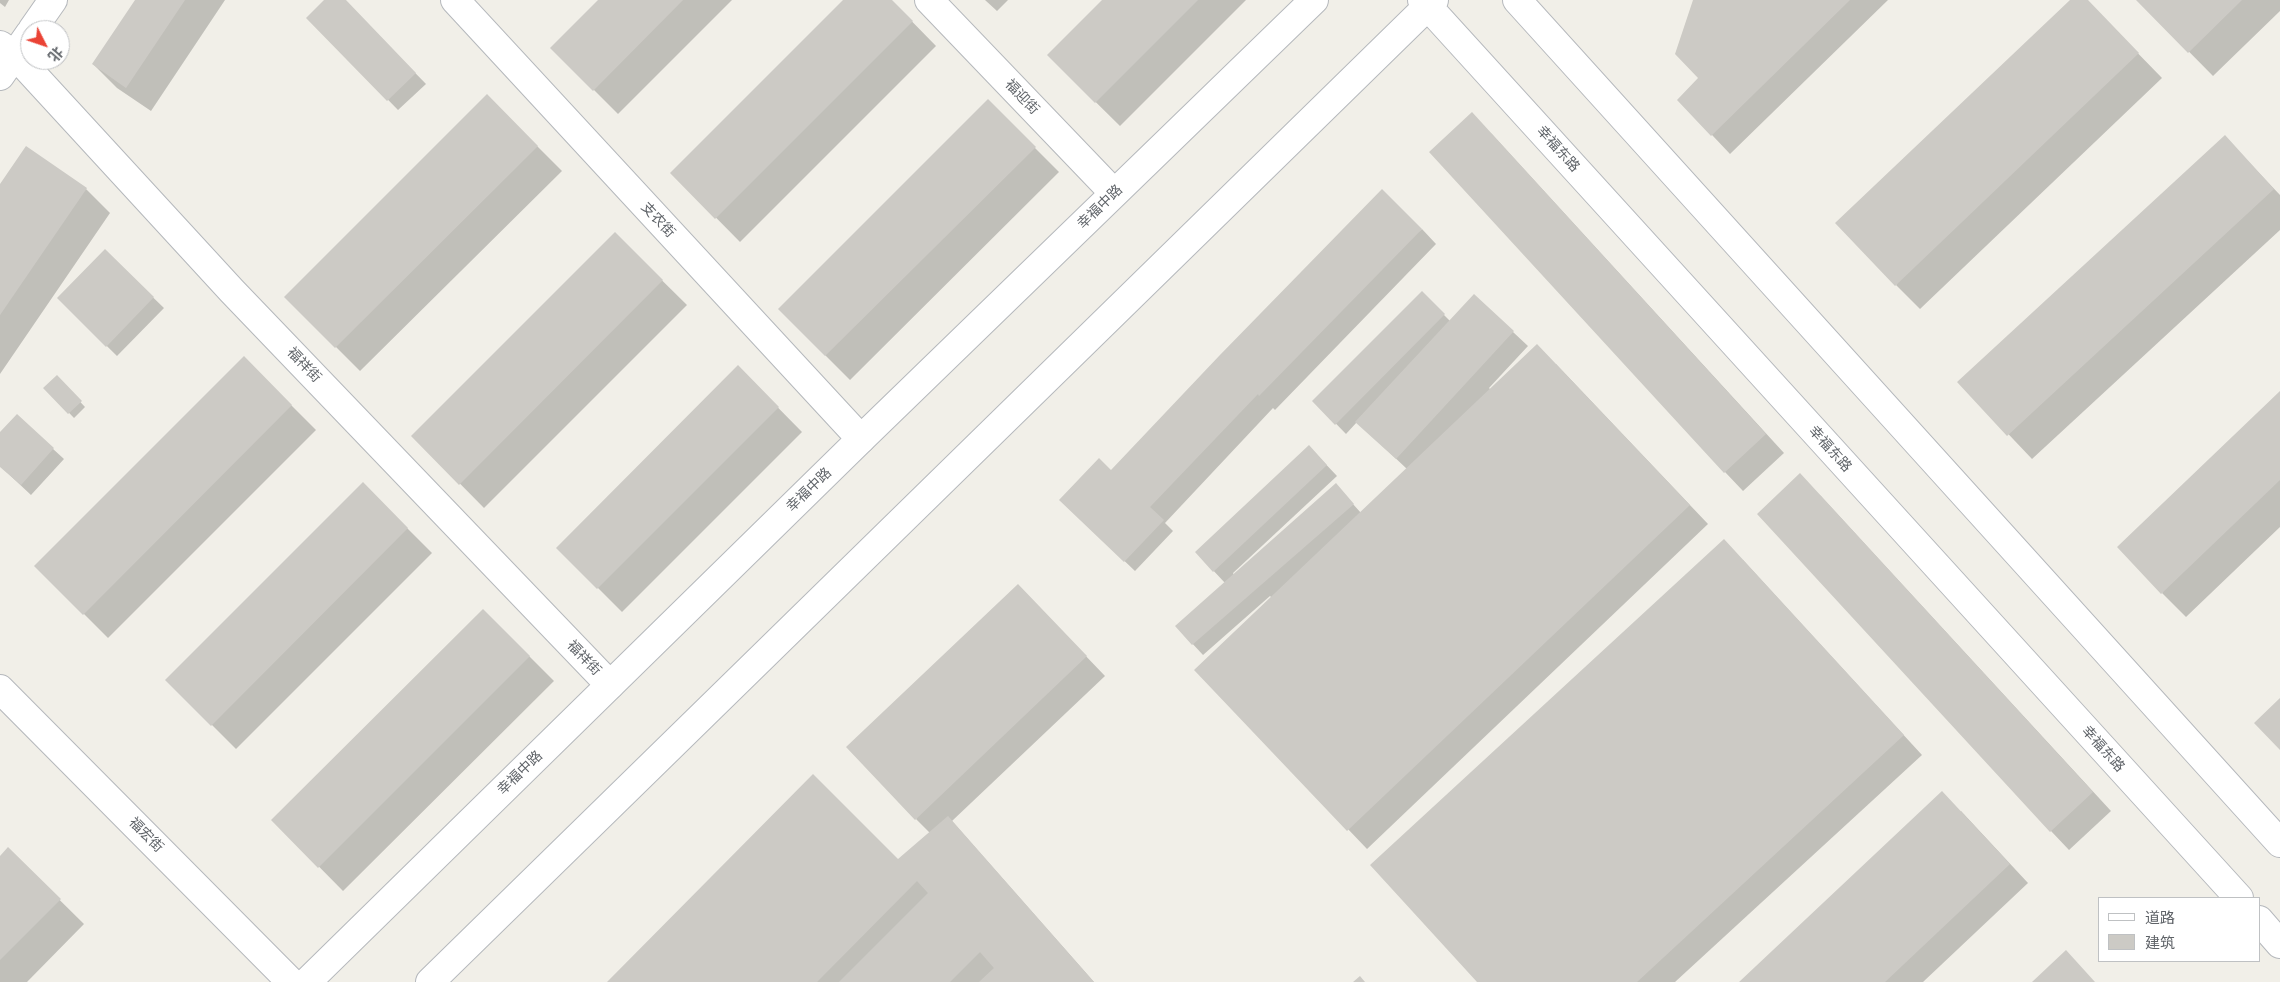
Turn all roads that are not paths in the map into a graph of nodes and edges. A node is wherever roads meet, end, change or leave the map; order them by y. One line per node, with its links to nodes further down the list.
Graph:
1 (53, 0): 7 (street)
2 (455, 0): 9 (street, 支农街)
3 (929, 0): 8 (street, 福迎街)
4 (1314, 0): 8 (street, 幸福中路)
5 (1517, 0): 12 (street)
6 (1428, 2): 13 (street, 幸福东路); 18 (street)
7 (15, 48): 10 (street, 福祥街)
8 (1114, 193): 9 (street, 幸福中路)
9 (860, 439): 10 (street, 幸福中路)
10 (610, 685): 17 (street, 幸福中路)
11 (0, 689): 16 (street, 福宏街)
12 (2280, 843)
13 (2238, 897)
14 (2260, 921): 15 (street)
15 (2280, 944)
16 (291, 982)
17 (308, 982)
18 (430, 982)

